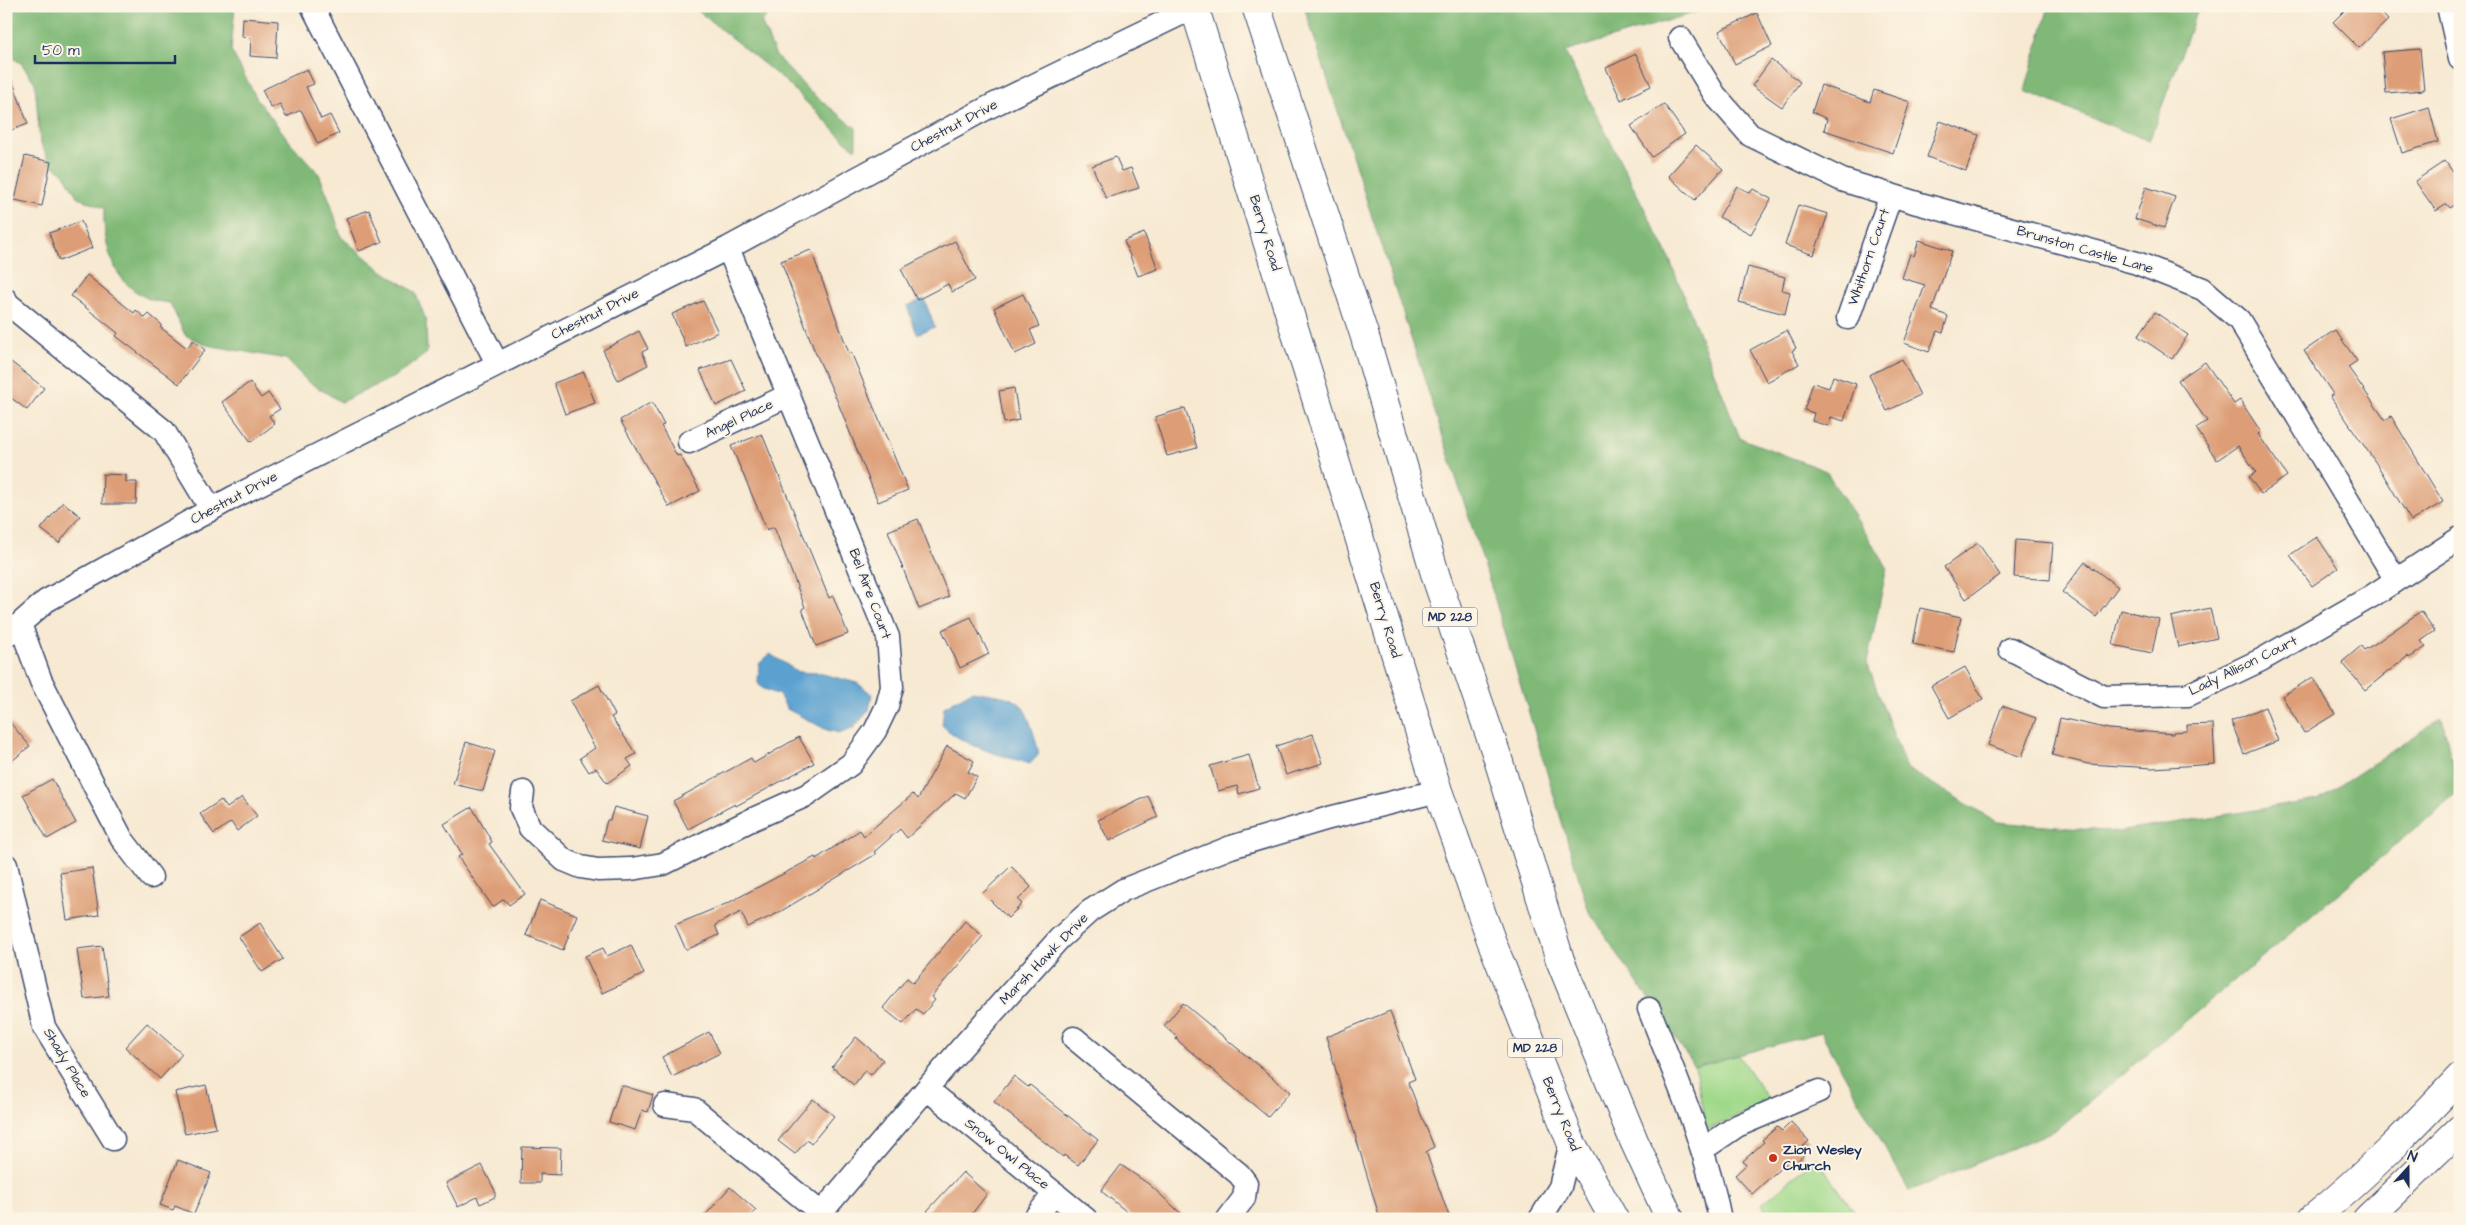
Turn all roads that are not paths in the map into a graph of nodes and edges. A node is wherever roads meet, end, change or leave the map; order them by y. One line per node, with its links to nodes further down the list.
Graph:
1 (312, 6): 11 (street)
2 (1195, 6): 8 (street, Chestnut Drive); 19 (main road, Berry Road / MD 228)
3 (1256, 6): 40 (main road, MD 228)
4 (2448, 6): 6 (street)
5 (1680, 38): 7 (street, Brunston Castle Lane)
6 (2460, 59)
7 (1890, 195): 10 (street, Whithorn Court); 16 (street, Brunston Castle Lane)
8 (728, 248): 11 (street, Chestnut Drive); 12 (street, Bel Aire Court)
9 (6, 300): 14 (street)
10 (1848, 318)
11 (498, 363): 14 (street, Chestnut Drive)
12 (789, 395): 13 (street, Angel Place); 20 (street, Bel Aire Court)
13 (689, 442)
14 (211, 510): 17 (street, Chestnut Drive)
15 (2460, 538): 16 (street, Lady Allison Court)
16 (2396, 580): 18 (street, Lady Allison Court)
17 (13, 630): 22 (street)
18 (2010, 649)
19 (1438, 791): 26 (street, Marsh Hawk Drive); 31 (main road, Berry Road / MD 228)
20 (523, 792)
21 (6, 865): 30 (street, Shady Place)
22 (150, 876)
23 (1649, 1010): 32 (street)
24 (1074, 1038): 37 (street)
25 (2460, 1078): 42 (main road)
26 (927, 1089): 33 (street, Snow Owl Place); 34 (street, Marsh Hawk Drive)
27 (1819, 1091): 32 (street)
28 (665, 1105): 34 (street)
29 (2460, 1129): 43 (main road)
30 (113, 1139)
31 (1570, 1142): 38 (street); 39 (main road, Berry Road / MD 228)
32 (1702, 1150): 41 (street)
33 (1055, 1194): 35 (street); 36 (street, Snow Owl Place)
34 (818, 1216)
35 (1034, 1219)
36 (1086, 1219)
37 (1228, 1219)
38 (1540, 1219)
39 (1614, 1219)
40 (1670, 1219)
41 (1720, 1219)
42 (2312, 1219)
43 (2367, 1219)

